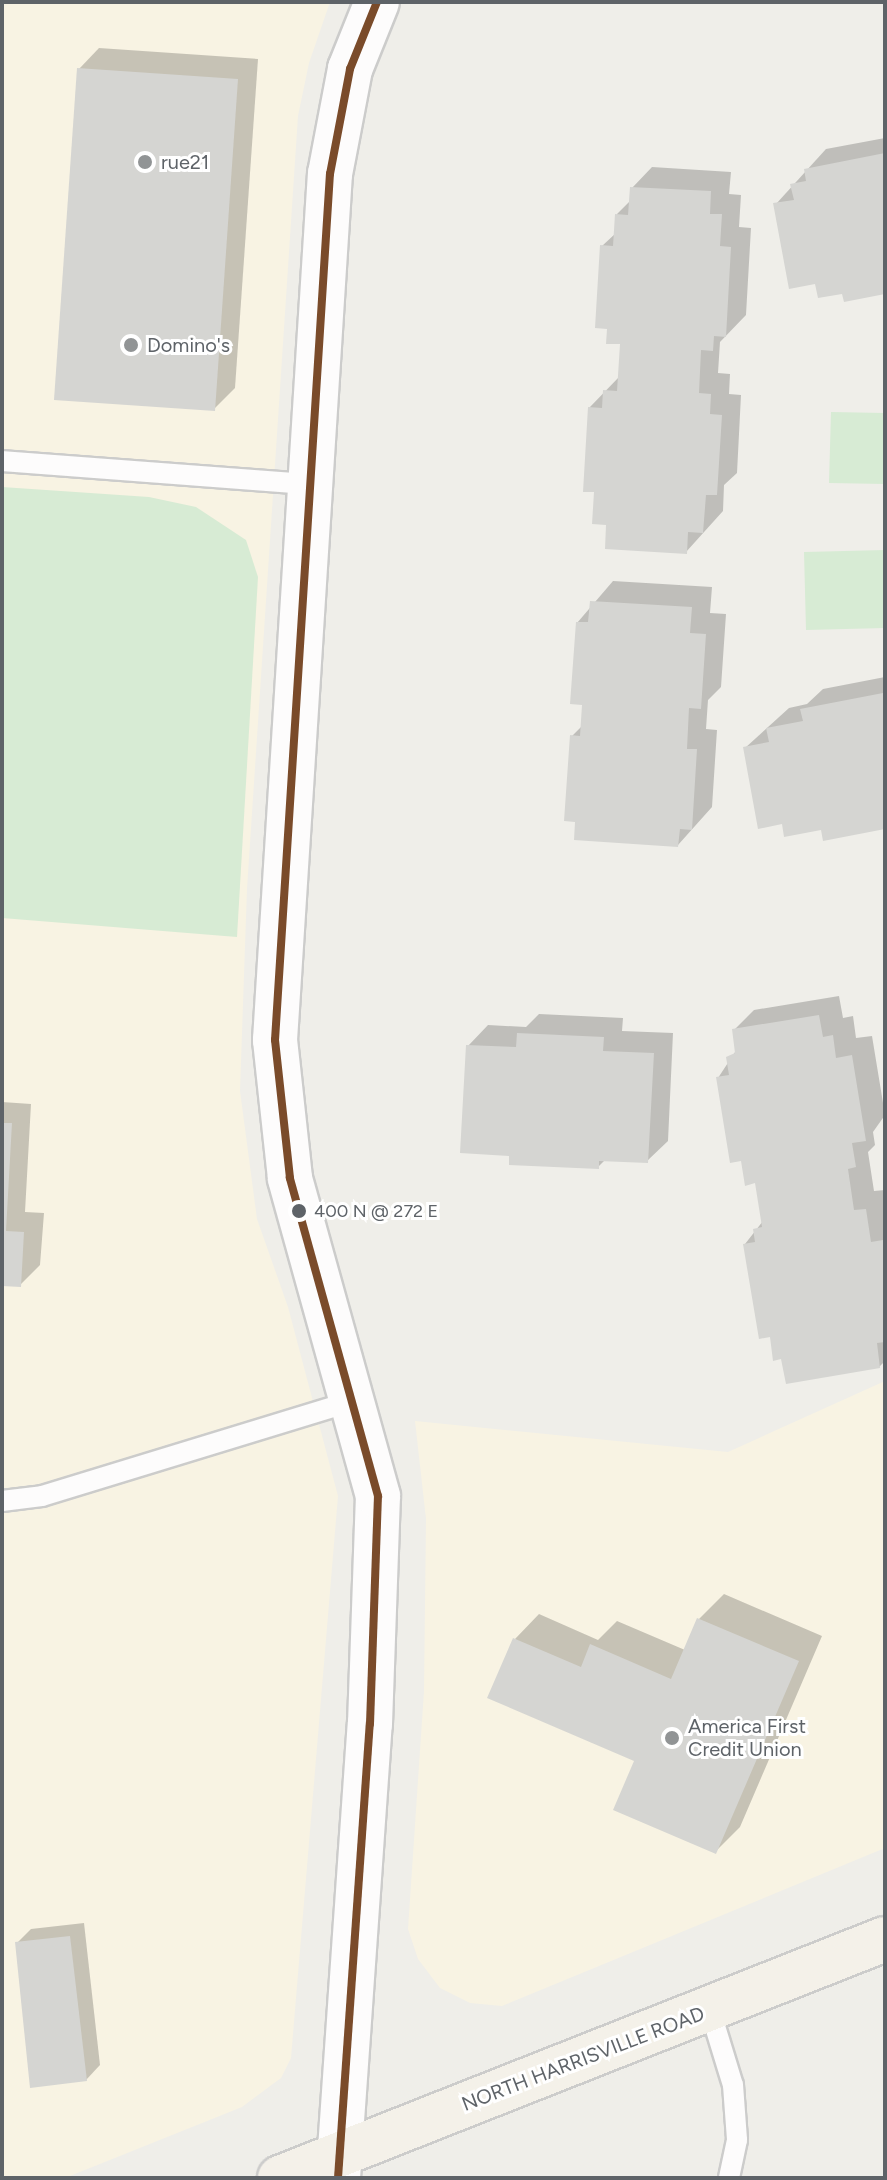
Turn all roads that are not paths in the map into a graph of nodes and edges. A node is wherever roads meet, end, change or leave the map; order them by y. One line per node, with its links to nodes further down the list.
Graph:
1 (377, 2): 3 (street)
2 (2, 461): 3 (lane)
3 (310, 484): 4 (street)
4 (352, 1401): 5 (lane); 8 (street)
5 (2, 1501)
6 (885, 1939): 7 (main road, NORTH HARRISVILLE ROAD)
7 (710, 2010): 8 (main road, NORTH HARRISVILLE ROAD); 10 (lane)
8 (339, 2166): 9 (main road, NORTH HARRISVILLE ROAD)
9 (280, 2178)
10 (729, 2178)

